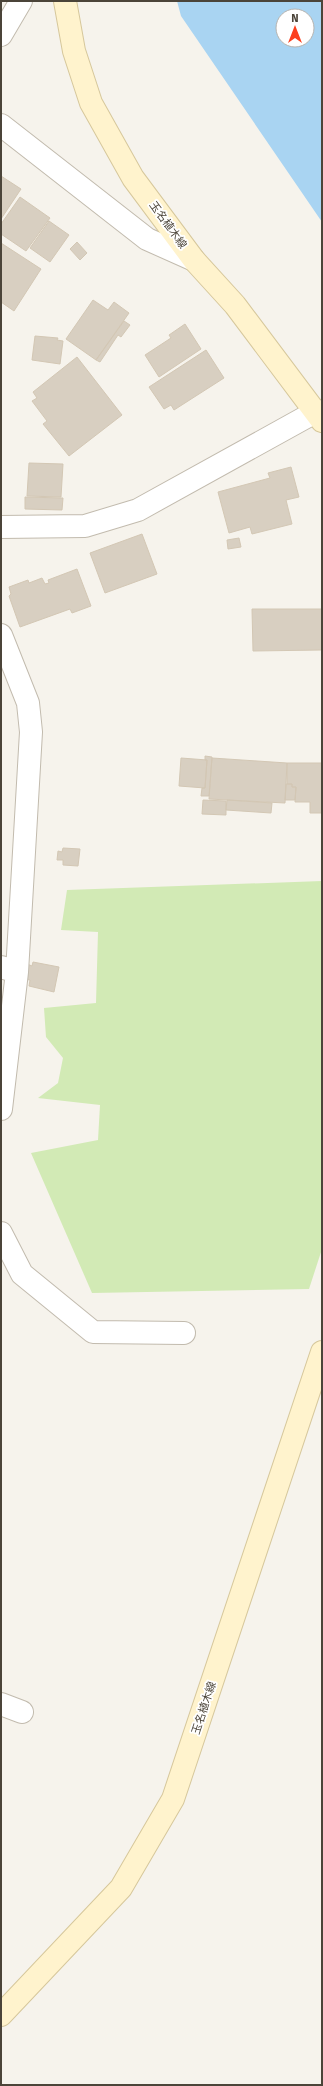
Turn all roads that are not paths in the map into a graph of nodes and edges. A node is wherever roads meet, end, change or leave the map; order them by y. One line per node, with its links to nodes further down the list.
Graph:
1 (22, 1): 3 (street)
2 (65, 1): 5 (main road, 玉名植木線)
3 (1, 35)
4 (1, 125): 5 (street)
5 (194, 260): 6 (main road, 玉名植木線)
6 (319, 416): 7 (street)
7 (1, 526)
8 (1, 634): 9 (street)
9 (9, 970): 10 (street)
10 (1, 1109)
11 (1, 1233): 12 (street)
12 (184, 1334)
13 (322, 1352): 16 (main road, 玉名植木線)
14 (1, 1704): 15 (street)
15 (22, 1712)
16 (1, 2015)

